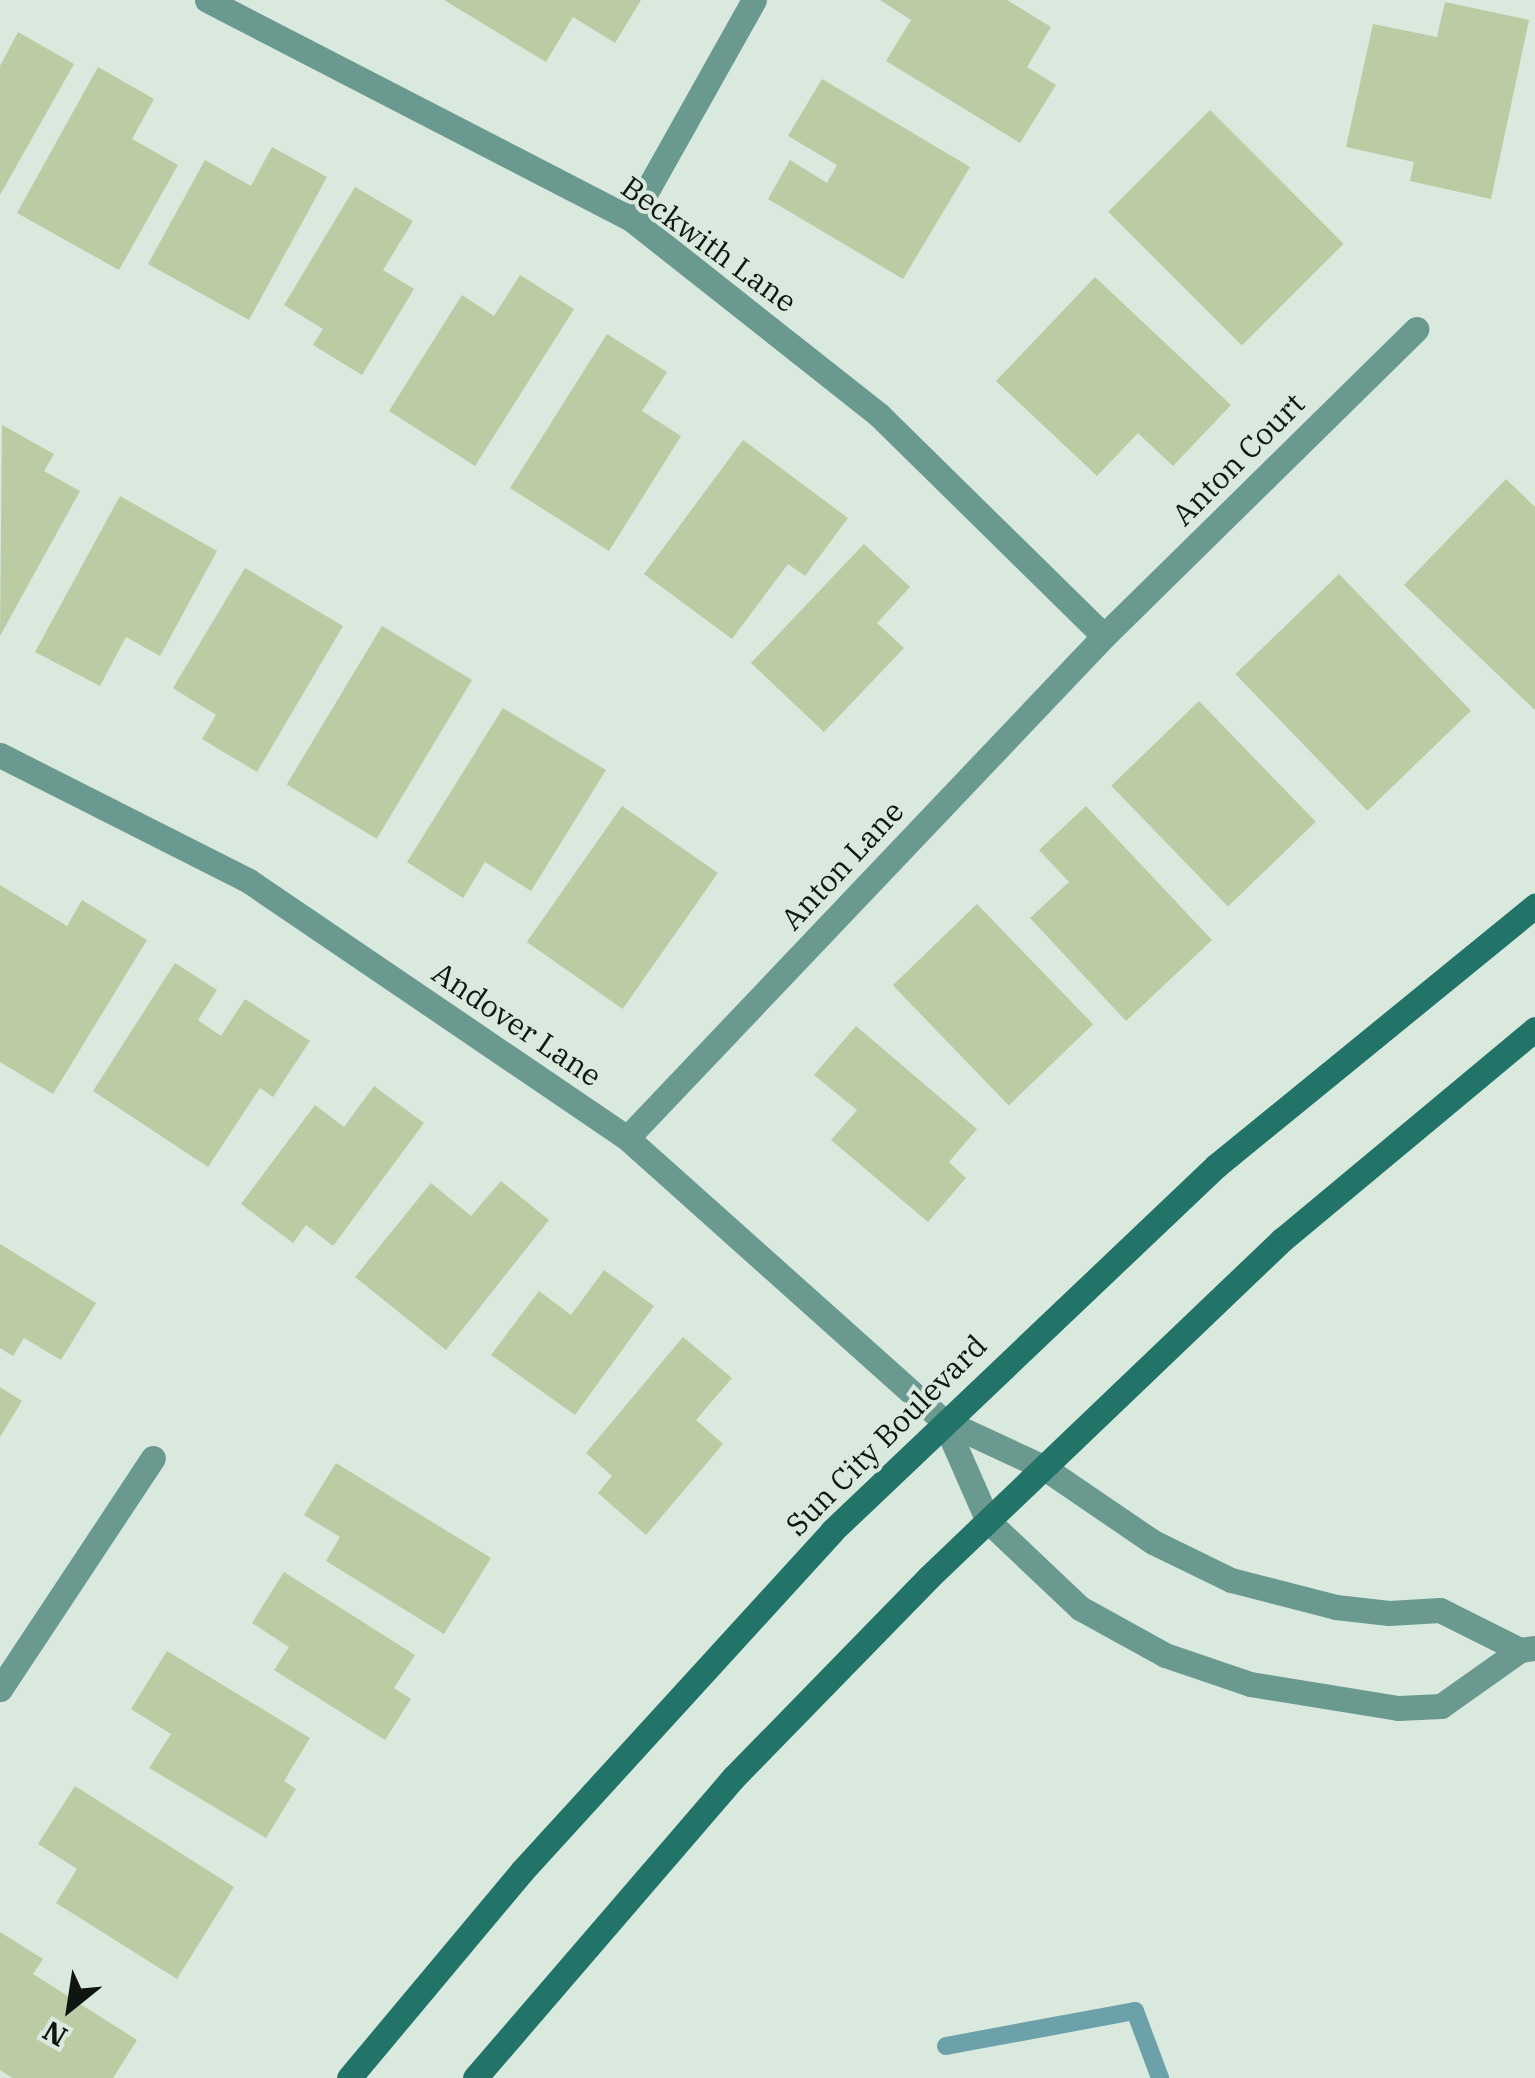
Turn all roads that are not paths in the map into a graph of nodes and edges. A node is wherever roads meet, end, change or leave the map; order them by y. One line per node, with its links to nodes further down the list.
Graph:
1 (207, 0): 3 (street, Beckwith Lane)
2 (754, 0): 3 (street)
3 (631, 219): 5 (street, Beckwith Lane)
4 (1416, 329): 5 (street, Anton Court)
5 (1104, 636): 9 (street, Anton Lane)
6 (0, 755): 9 (street, Andover Lane)
7 (1535, 906): 10 (street, Sun City Boulevard)
8 (1535, 1029): 12 (street)
9 (627, 1138): 10 (street, Andover Lane)
10 (944, 1421): 12 (street); 13 (street); 16 (street, Sun City Boulevard)
11 (153, 1458): 15 (street)
12 (1043, 1467): 13 (street); 14 (street)
13 (988, 1521): 14 (street); 17 (street)
14 (1528, 1649)
15 (0, 1688)
16 (350, 2078)
17 (475, 2078)

